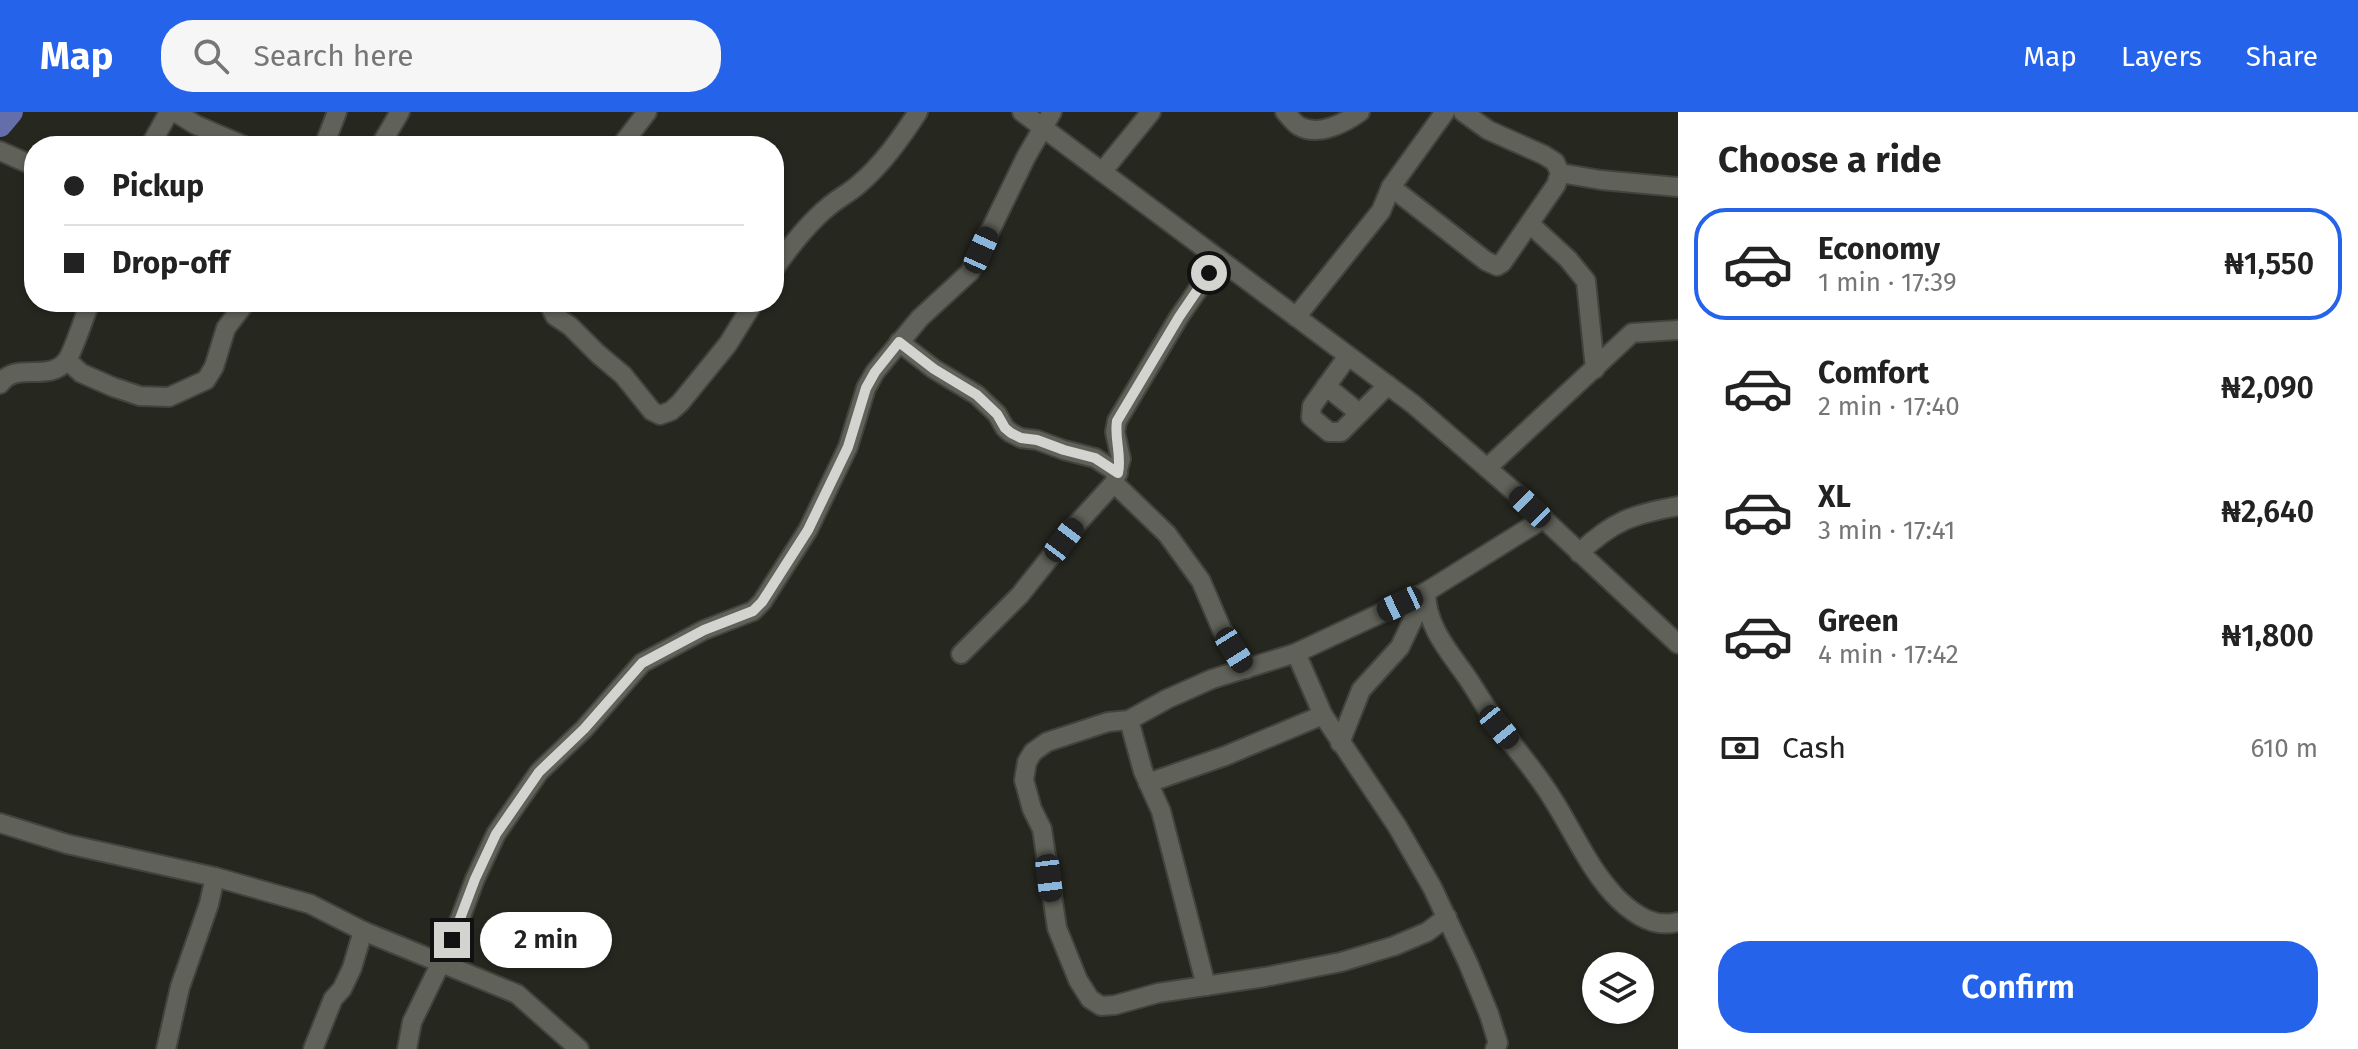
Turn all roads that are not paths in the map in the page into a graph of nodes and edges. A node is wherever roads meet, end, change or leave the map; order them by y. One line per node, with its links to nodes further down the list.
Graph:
1 (172, 112): 13 (street); 14 (street)
2 (337, 112): 15 (street)
3 (400, 112): 16 (street)
4 (647, 112): 17 (street)
5 (918, 112): 25 (street)
6 (1022, 112): 12 (street)
7 (1151, 112): 20 (street)
8 (1285, 112): 9 (street)
9 (1360, 112)
10 (1445, 112): 22 (street)
11 (1463, 112): 21 (street)
12 (1048, 120): 20 (street); 33 (street)
13 (156, 136)
14 (222, 136)
15 (328, 136)
16 (386, 136)
17 (629, 136)
18 (0, 151): 19 (street)
19 (24, 162)
20 (1102, 172): 26 (street)
21 (1560, 173): 23 (street); 24 (street)
22 (1391, 187): 24 (street); 31 (street)
23 (1678, 187)
24 (1530, 224): 36 (street)
25 (784, 255)
26 (1219, 259): 31 (street); 42 (street)
27 (86, 312): 35 (street)
28 (238, 312): 35 (street)
29 (553, 312): 30 (street)
30 (748, 312)
31 (1296, 317): 34 (street)
32 (1678, 330): 36 (street)
33 (899, 342): 42 (street); 60 (street)
34 (1348, 356): 38 (street); 39 (street)
35 (67, 360): 37 (street)
36 (1595, 369): 41 (street)
37 (0, 384)
38 (1388, 385): 40 (street); 41 (street)
39 (1326, 386): 40 (street); 40 (street)
40 (1359, 413)
41 (1487, 468): 44 (street)
42 (1116, 478): 49 (street); 50 (street)
43 (1678, 506): 45 (street)
44 (1543, 519): 45 (street); 46 (street)
45 (1579, 553): 47 (street)
46 (1426, 592): 48 (street); 53 (street); 58 (street)
47 (1678, 644)
48 (1296, 653): 50 (street); 51 (street)
49 (961, 654)
50 (1246, 669): 52 (street)
51 (1323, 715): 53 (street); 54 (street)
52 (1129, 720): 54 (street); 61 (street)
53 (1340, 743): 57 (street)
54 (1148, 783): 61 (street)
55 (0, 823): 56 (street)
56 (215, 877): 59 (street); 62 (street)
57 (1447, 917): 61 (street); 66 (street)
58 (1678, 922)
59 (363, 931): 60 (street); 63 (street)
60 (440, 963): 64 (street); 65 (street)
61 (1206, 986)
62 (166, 1049)
63 (313, 1049)
64 (407, 1049)
65 (579, 1049)
66 (1495, 1049)

